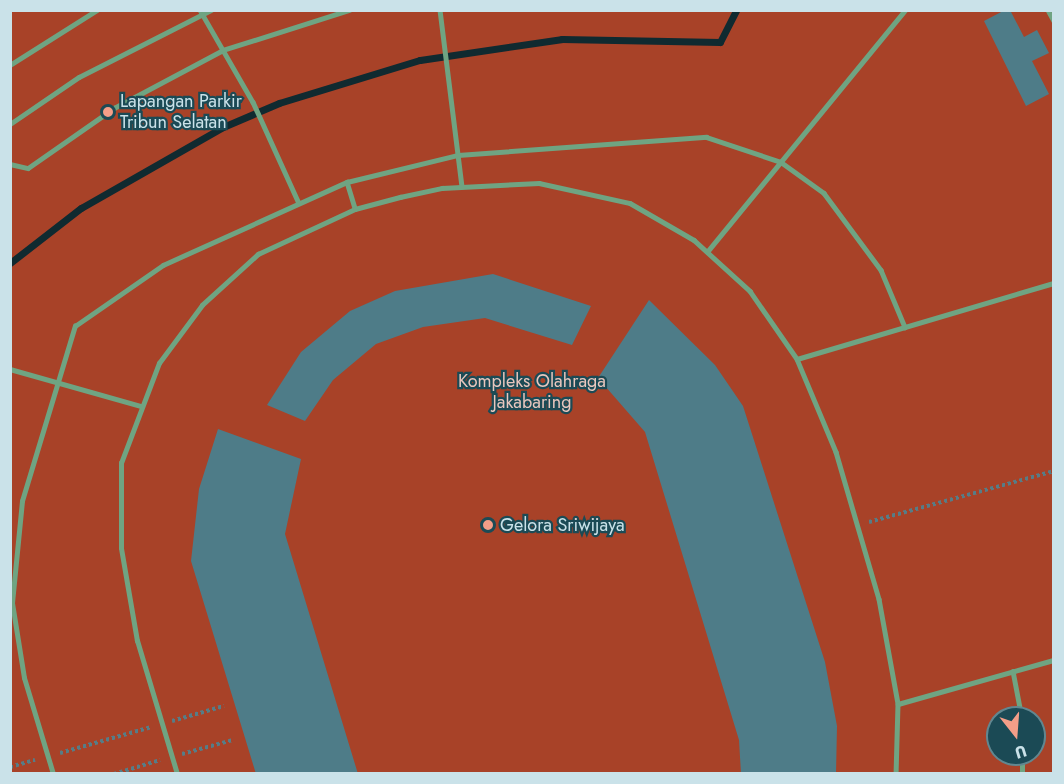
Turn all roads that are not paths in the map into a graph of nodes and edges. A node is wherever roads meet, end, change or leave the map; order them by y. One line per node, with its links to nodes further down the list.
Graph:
1 (98, 10): 10 (lane)
2 (211, 10): 7 (lane)
3 (349, 10): 9 (lane)
4 (440, 10): 12 (lane)
5 (905, 10): 13 (lane)
6 (1048, 10): 8 (lane)
7 (201, 12): 9 (lane); 11 (lane)
8 (1053, 21)
9 (223, 50): 14 (lane); 17 (lane)
10 (10, 65)
11 (10, 124)
12 (458, 155): 13 (lane); 15 (lane); 16 (lane)
13 (781, 162): 19 (lane); 21 (lane)
14 (10, 164)
15 (347, 182): 17 (lane); 18 (lane)
16 (462, 187): 18 (lane); 19 (lane)
17 (298, 201): 24 (lane)
18 (355, 209): 25 (lane)
19 (707, 252): 22 (lane)
20 (1053, 283): 21 (lane)
21 (905, 327): 22 (lane)
22 (797, 359): 28 (lane)
23 (10, 369): 24 (lane)
24 (56, 383): 25 (lane); 30 (lane)
25 (141, 406): 31 (lane)
26 (1053, 660): 27 (lane)
27 (1013, 671): 28 (lane); 29 (lane)
28 (898, 704): 32 (lane)
29 (1020, 706)
30 (53, 774)
31 (177, 774)
32 (896, 774)

